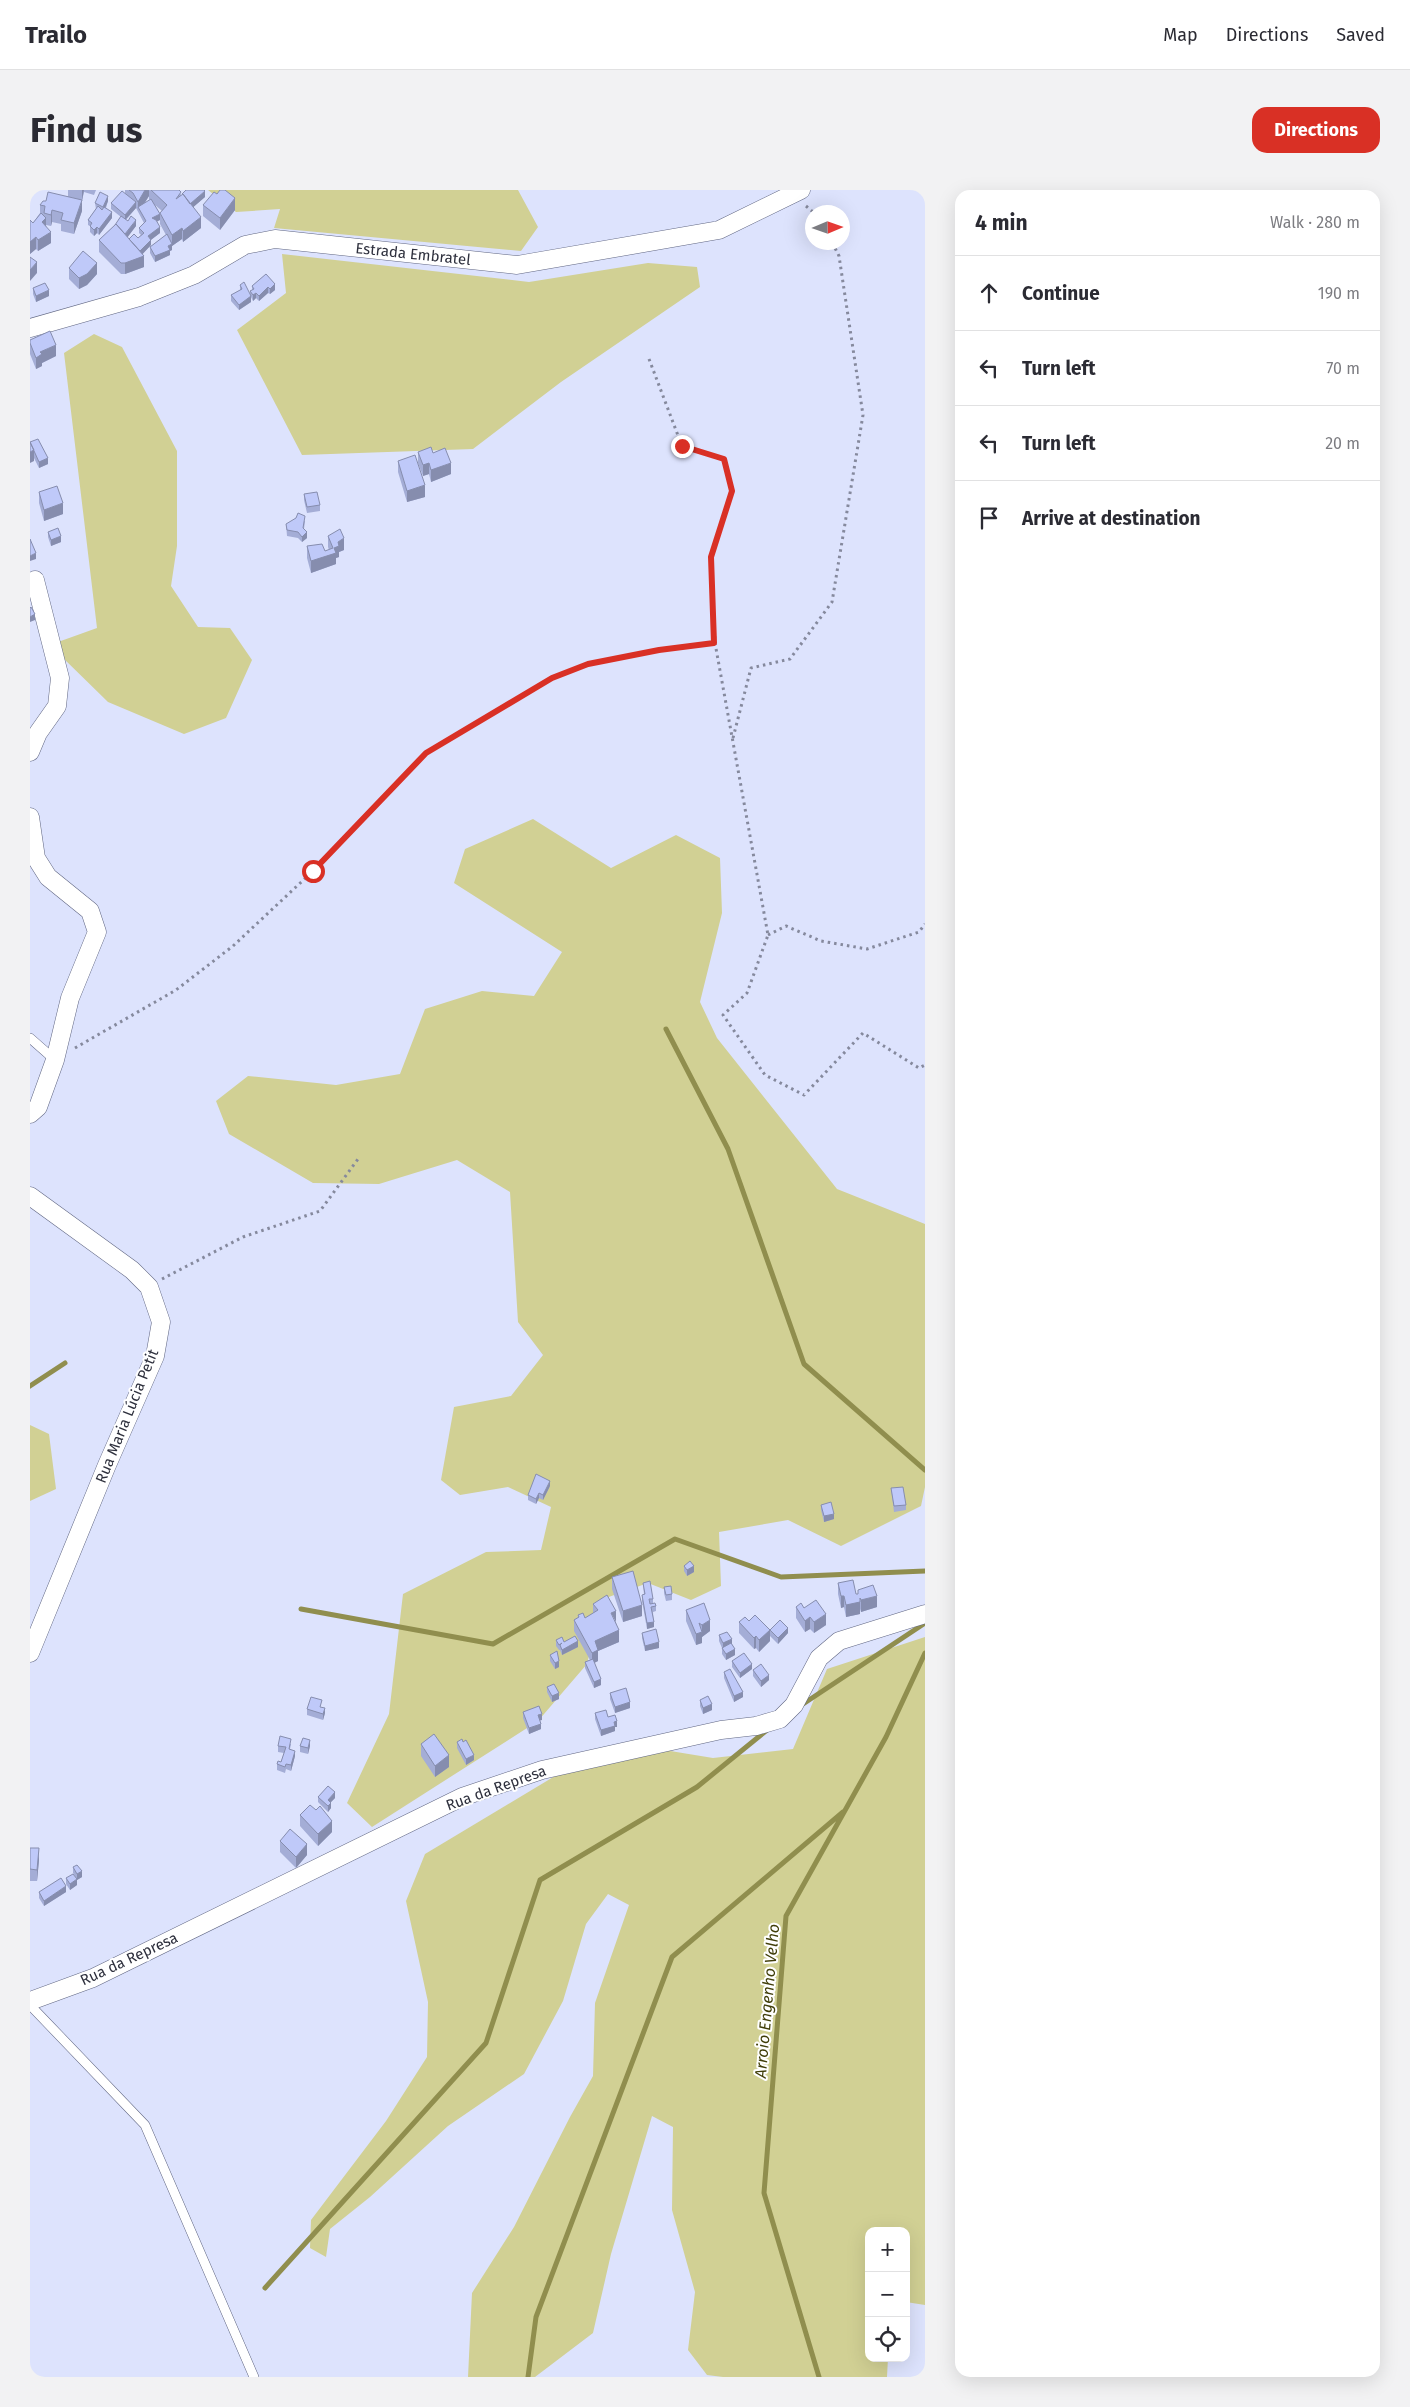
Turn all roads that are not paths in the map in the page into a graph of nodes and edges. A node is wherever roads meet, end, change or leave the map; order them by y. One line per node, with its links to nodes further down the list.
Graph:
1 (801, 190): 2 (street, Estrada Embratel)
2 (30, 328)
3 (35, 580): 4 (street)
4 (30, 752)
5 (30, 817): 7 (street)
6 (30, 1038): 7 (lane)
7 (55, 1060): 8 (street)
8 (30, 1114)
9 (30, 1196): 11 (street, Rua Maria Lúcia Petit)
10 (925, 1614): 12 (street, Rua da Represa)
11 (30, 1653)
12 (30, 2003): 13 (lane)
13 (254, 2377)

